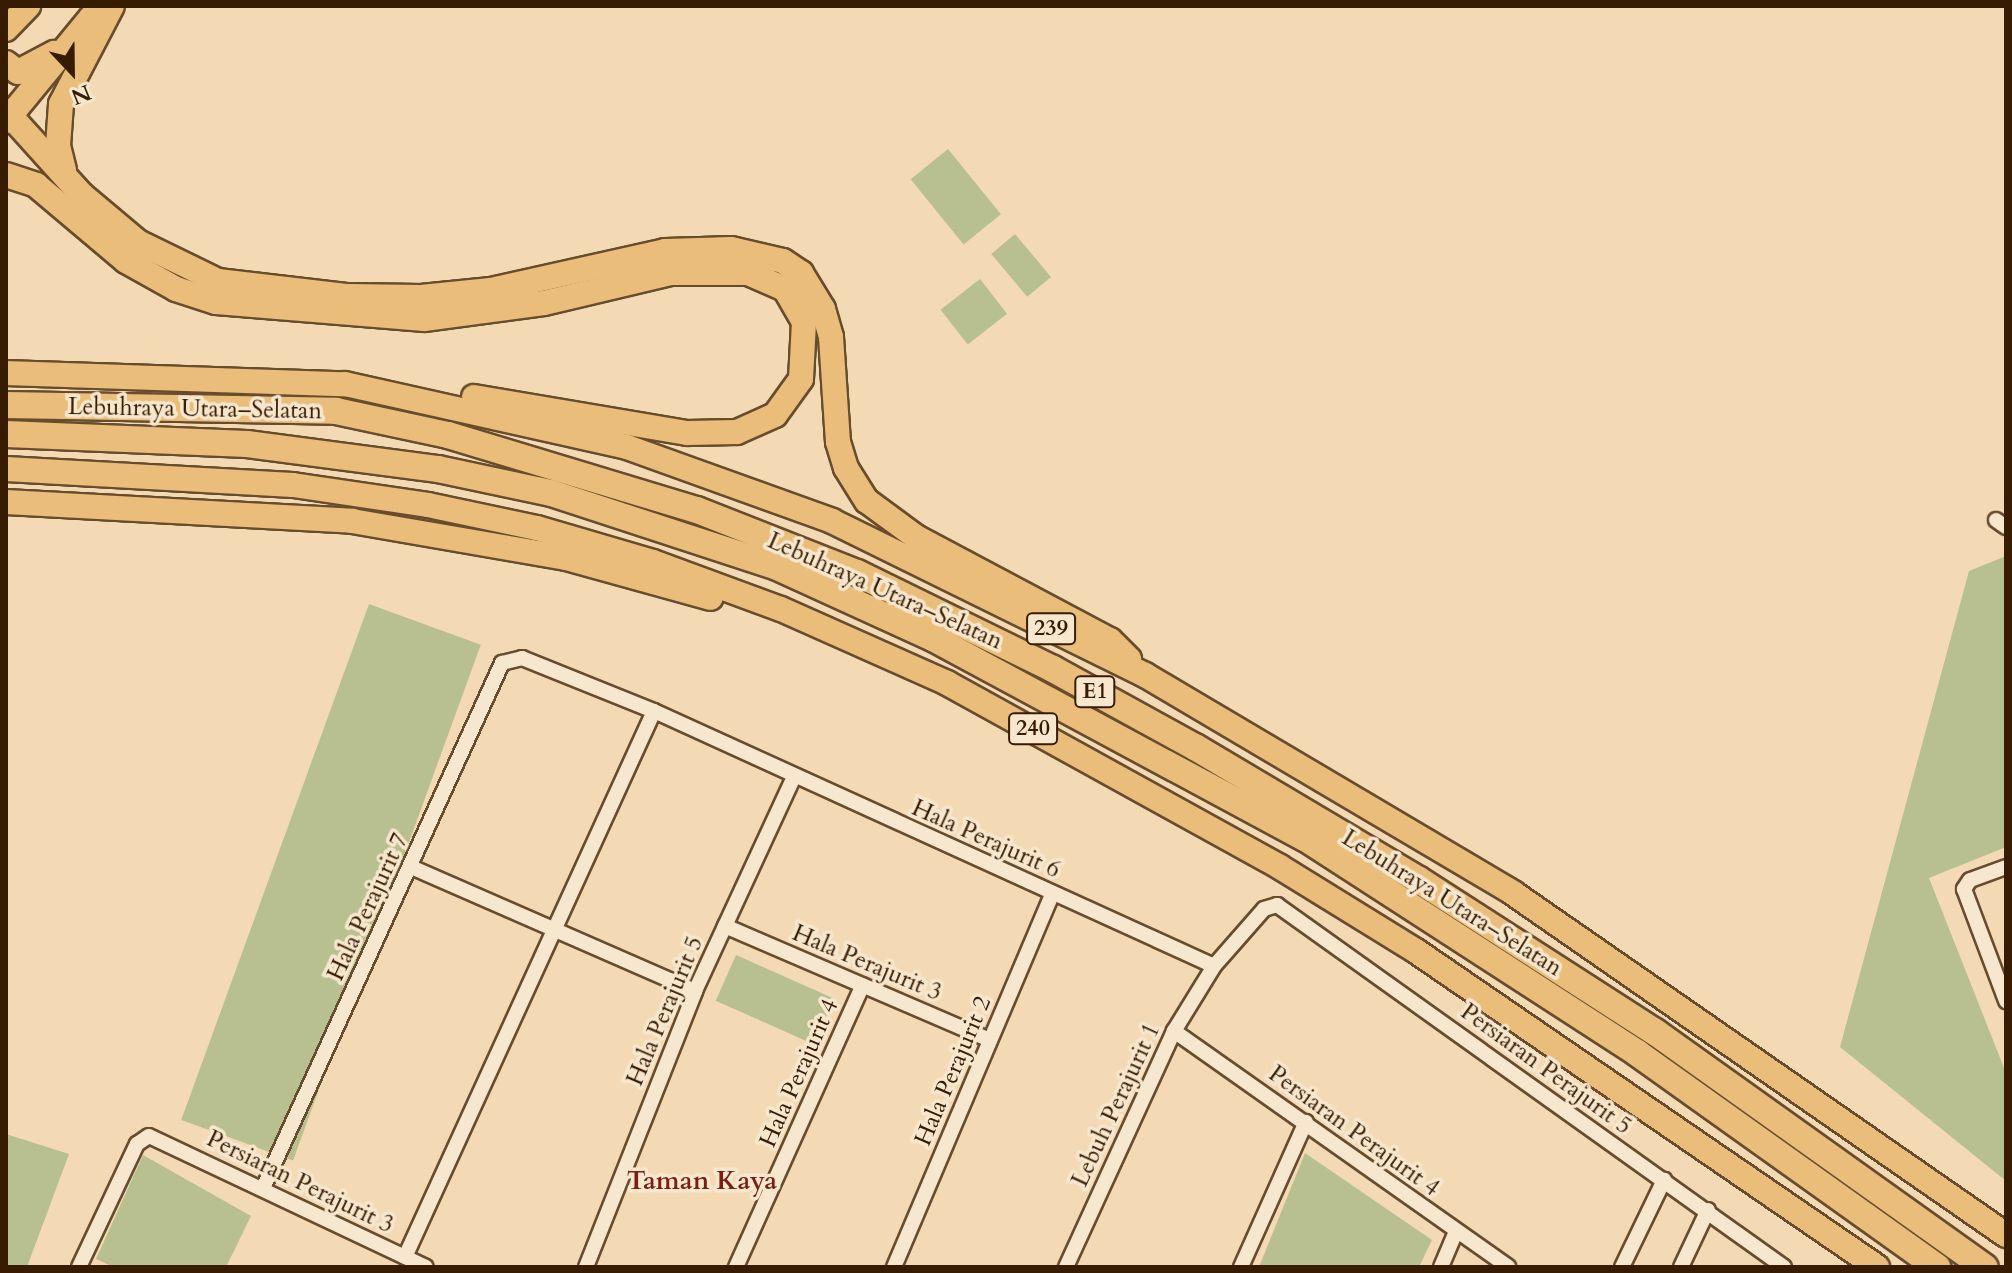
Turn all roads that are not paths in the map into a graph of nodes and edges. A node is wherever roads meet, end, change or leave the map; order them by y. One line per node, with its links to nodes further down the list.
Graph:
1 (28, 6): 4 (main road)
2 (100, 6): 5 (main road)
3 (112, 6): 9 (main road)
4 (6, 29)
5 (75, 37): 6 (main road); 7 (main road)
6 (6, 63)
7 (8, 115): 9 (main road)
8 (6, 175): 11 (main road)
9 (65, 175): 18 (main road)
10 (6, 373): 11 (main road, 239)
11 (345, 384): 18 (main road, 239)
12 (6, 405): 53 (highway, Lebuhraya Utara–Selatan / E1)
13 (6, 434): 39 (highway, Lebuhraya Utara–Selatan / E1)
14 (6, 469): 16 (main road, 240)
15 (6, 502): 16 (main road)
16 (781, 609): 52 (main road, 240)
17 (522, 658): 19 (street, Hala Perajurit 6); 21 (street, Hala Perajurit 7)
18 (1145, 675): 37 (main road, 239)
19 (654, 711): 20 (street, Hala Perajurit 6); 25 (street)
20 (794, 777): 23 (street, Hala Perajurit 6); 24 (street, Hala Perajurit 5)
21 (411, 867): 25 (street); 34 (street, Hala Perajurit 7)
22 (2006, 867): 29 (street)
23 (1053, 893): 26 (street, Hala Perajurit 6); 31 (street, Hala Perajurit 2)
24 (725, 926): 27 (street, Hala Perajurit 3); 28 (street, Hala Perajurit 5)
25 (556, 927): 28 (street); 38 (street)
26 (1214, 966): 30 (street, Lebuh Perajurit 1); 33 (street, Persiaran Perajurit 5)
27 (863, 985): 31 (street, Hala Perajurit 3); 43 (street, Hala Perajurit 4)
28 (695, 991): 42 (street, Hala Perajurit 5)
29 (2006, 1001)
30 (1174, 1031): 32 (street, Persiaran Perajurit 4); 45 (street, Lebuh Perajurit 1)
31 (990, 1040): 44 (street, Hala Perajurit 2)
32 (1306, 1122): 36 (street, Persiaran Perajurit 4); 46 (street)
33 (1664, 1180): 35 (street, Persiaran Perajurit 5); 49 (street)
34 (263, 1188): 38 (street, Persiaran Perajurit 3); 40 (street, Persiaran Perajurit 3)
35 (1708, 1210): 50 (street); 51 (street, Persiaran Perajurit 5)
36 (1456, 1231): 47 (street); 48 (street, Persiaran Perajurit 4)
37 (2006, 1235)
38 (405, 1257): 41 (street, Persiaran Perajurit 3)
39 (1932, 1264)
40 (79, 1267)
41 (426, 1267)
42 (586, 1267)
43 (736, 1267)
44 (894, 1267)
45 (1066, 1267)
46 (1241, 1267)
47 (1441, 1267)
48 (1508, 1267)
49 (1622, 1267)
50 (1681, 1267)
51 (1784, 1267)
52 (1877, 1267)
53 (1985, 1267)

